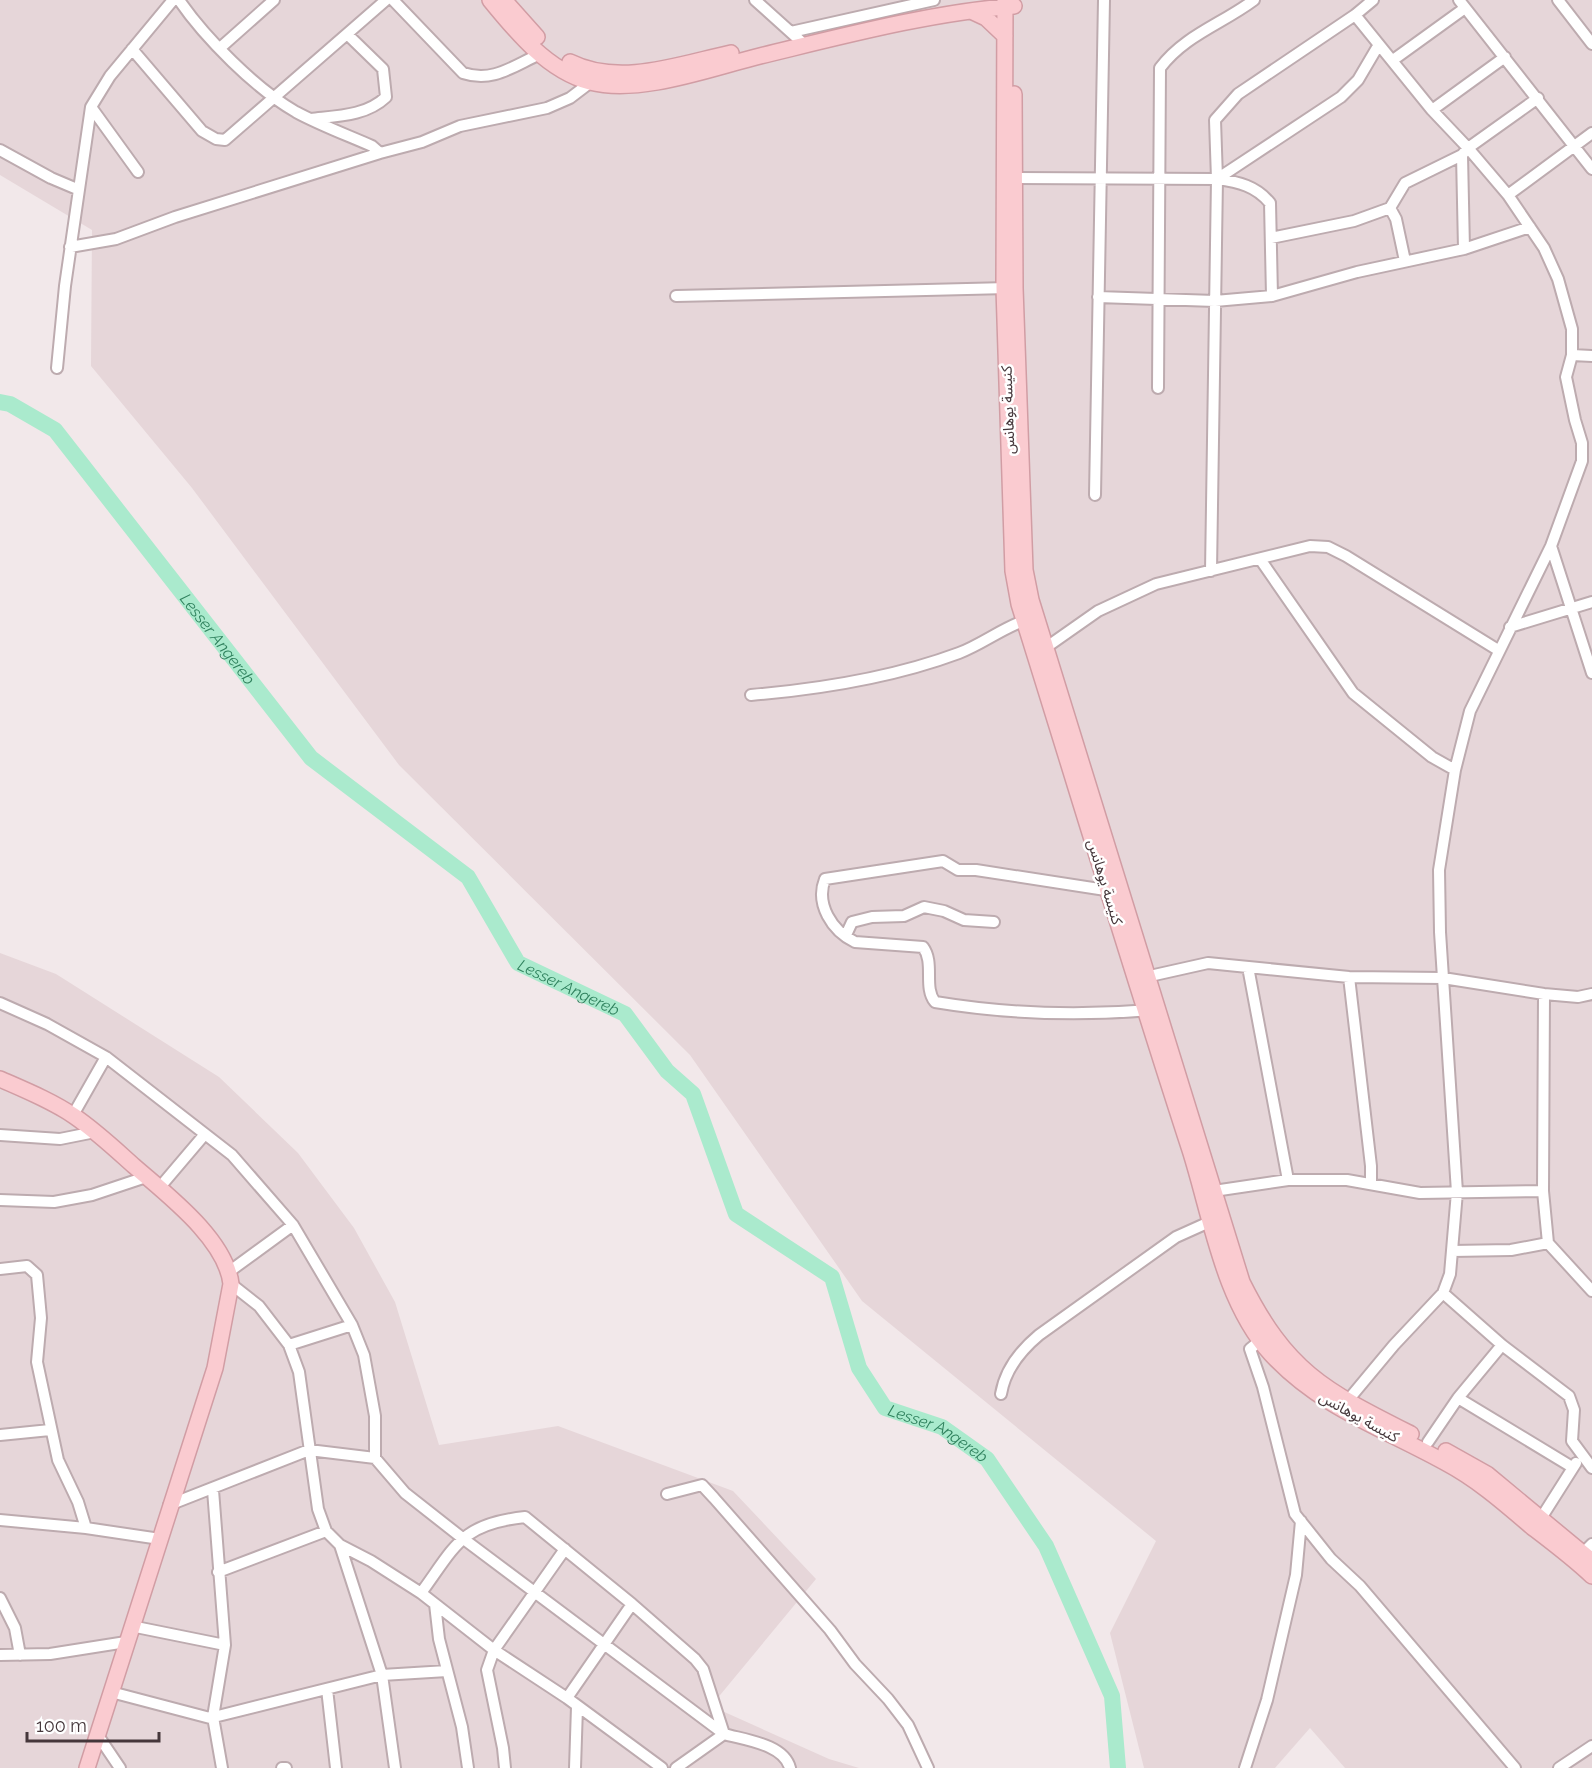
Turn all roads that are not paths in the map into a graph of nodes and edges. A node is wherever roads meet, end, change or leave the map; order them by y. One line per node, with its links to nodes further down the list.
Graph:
1 (173, 0): 24 (street)
2 (179, 0): 23 (street)
3 (274, 0): 23 (street)
4 (386, 0): 18 (street)
5 (393, 0): 25 (street)
6 (490, 0): 25 (street)
7 (754, 0): 20 (street)
8 (1104, 0): 43 (street)
9 (1254, 0): 42 (street)
10 (1373, 0): 17 (street)
11 (1558, 0): 21 (street)
12 (928, 1): 20 (street)
13 (508, 2): 20 (street)
14 (1010, 3): 16 (street); 19 (street); 41 (street)
15 (1462, 4): 26 (street); 27 (street)
16 (976, 5): 19 (street); 20 (street)
17 (1356, 15): 22 (street); 44 (street)
18 (347, 34): 29 (street); 33 (street)
19 (1005, 36): 41 (street)
20 (797, 38): 28 (street)
21 (1592, 44)
22 (1378, 46): 27 (street); 44 (street)
23 (220, 48): 29 (street)
24 (132, 49): 29 (street); 31 (street)
25 (540, 54): 28 (street)
26 (1505, 57): 30 (street); 32 (street)
27 (1394, 60): 32 (street)
28 (591, 82): 38 (street)
29 (274, 98): 33 (street)
30 (1538, 98): 35 (street); 37 (street)
31 (91, 107): 40 (street); 45 (street)
32 (1432, 110): 37 (street)
33 (311, 119): 38 (street)
34 (1592, 133): 35 (street)
35 (1575, 147): 39 (street); 46 (street)
36 (0, 150): 45 (street)
37 (1466, 151): 46 (street); 47 (street); 51 (street)
38 (380, 153): 50 (street)
39 (1592, 169)
40 (138, 172)
41 (1008, 178): 43 (street); 53 (street)
42 (1160, 178): 43 (street); 44 (street); 57 (street)
43 (1101, 179): 56 (street)
44 (1217, 179): 49 (street); 58 (street)
45 (78, 189): 50 (street)
46 (1508, 195): 48 (street)
47 (1390, 208): 49 (street); 52 (street)
48 (1530, 227): 51 (street); 59 (street)
49 (1271, 238): 55 (street)
50 (70, 247): 61 (street)
51 (1464, 249): 52 (street)
52 (1405, 261): 55 (street)
53 (1009, 288): 54 (street); 69 (street)
54 (676, 296)
55 (1272, 296): 58 (street)
56 (1098, 297): 57 (street); 63 (street)
57 (1159, 298): 58 (street); 62 (street)
58 (1215, 301): 66 (street)
59 (1572, 355): 60 (street); 64 (street)
60 (1592, 356)
61 (57, 368)
62 (1158, 388)
63 (1095, 495)
64 (1551, 546): 68 (street); 70 (street)
65 (1260, 559): 66 (street); 71 (street); 75 (street)
66 (1211, 571): 72 (street)
67 (1592, 602): 68 (street)
68 (1572, 609): 70 (street); 73 (street)
69 (1030, 619): 72 (street); 74 (street)
70 (1510, 627): 71 (street)
71 (1498, 650): 75 (street)
72 (1040, 651): 76 (street)
73 (1592, 673)
74 (751, 695)
75 (1455, 770): 82 (street)
76 (1115, 891): 78 (street); 81 (street)
77 (994, 922): 78 (street)
78 (846, 935): 86 (street)
79 (1248, 967): 80 (street); 81 (street); 94 (street)
80 (1349, 977): 82 (street); 95 (street)
81 (1141, 978): 86 (street)
82 (1443, 978): 83 (street); 99 (street)
83 (1544, 994): 84 (street); 97 (street)
84 (1592, 994)
85 (0, 1004): 87 (street)
86 (1151, 1010): 98 (street)
87 (106, 1057): 89 (street); 91 (street)
88 (0, 1080): 89 (street)
89 (73, 1115): 90 (street)
90 (95, 1132): 92 (street); 93 (street)
91 (205, 1134): 96 (street); 102 (street)
92 (0, 1135)
93 (147, 1177): 96 (street); 100 (street)
94 (1288, 1180): 95 (street); 98 (street)
95 (1371, 1183): 99 (street)
96 (160, 1187): 106 (street)
97 (1543, 1191): 99 (street); 103 (street)
98 (1210, 1192): 101 (street)
99 (1457, 1192): 104 (street)
100 (0, 1200)
101 (1217, 1219): 110 (street); 113 (street)
102 (293, 1225): 106 (street); 109 (street)
103 (1548, 1244): 104 (street); 107 (street)
104 (1452, 1251): 108 (street)
105 (0, 1269): 116 (street)
106 (231, 1278): 111 (street); 126 (street)
107 (1592, 1291)
108 (1443, 1293): 112 (street); 115 (street)
109 (352, 1325): 111 (street); 121 (street)
110 (1265, 1337): 115 (street); 128 (street)
111 (289, 1345): 119 (street)
112 (1502, 1345): 114 (street); 120 (street)
113 (1001, 1394)
114 (1458, 1398): 118 (street); 122 (street)
115 (1344, 1406): 118 (street); 129 (street, كنيسة يوهانس)
116 (50, 1430): 117 (street); 130 (street)
117 (0, 1435)
118 (1428, 1442): 129 (street)
119 (309, 1450): 121 (street); 124 (street); 131 (street)
120 (1582, 1456): 122 (street); 123 (street)
121 (375, 1458): 132 (street)
122 (1572, 1467): 129 (street)
123 (1592, 1468)
124 (213, 1490): 126 (street); 137 (street)
125 (667, 1494): 172 (street)
126 (169, 1505): 133 (street)
127 (0, 1520): 130 (street)
128 (1301, 1521): 173 (street); 174 (street)
129 (1537, 1523): 136 (street)
130 (86, 1528): 133 (street)
131 (326, 1531): 134 (street); 137 (street)
132 (461, 1537): 135 (street); 139 (street); 140 (street)
133 (160, 1539): 144 (street)
134 (340, 1545): 140 (street); 152 (street)
135 (565, 1549): 139 (street); 143 (street)
136 (1586, 1554): 138 (street)
137 (218, 1572): 147 (street)
138 (1592, 1576)
139 (534, 1592): 146 (street); 148 (street)
140 (421, 1593): 142 (street)
141 (0, 1598): 150 (street)
142 (435, 1604): 148 (street); 151 (street)
143 (632, 1604): 146 (street); 159 (street)
144 (131, 1626): 145 (street); 147 (street)
145 (126, 1642): 150 (street); 154 (street)
146 (604, 1644): 155 (street); 159 (street)
147 (225, 1645): 157 (street)
148 (494, 1650): 155 (street); 167 (street)
149 (0, 1655): 150 (street)
150 (21, 1655)
151 (447, 1671): 152 (street); 166 (street)
152 (382, 1676): 153 (street); 165 (street)
153 (327, 1689): 157 (street); 164 (street)
154 (111, 1692): 157 (street); 158 (street)
155 (567, 1698): 156 (street)
156 (577, 1707): 168 (street); 169 (street)
157 (213, 1717): 163 (street)
158 (97, 1734): 161 (street); 162 (street)
159 (724, 1734): 170 (street); 171 (street)
160 (1592, 1746): 175 (street)
161 (87, 1768)
162 (120, 1768)
163 (222, 1768)
164 (336, 1768)
165 (395, 1768)
166 (468, 1768)
167 (505, 1768)
168 (575, 1768)
169 (662, 1768)
170 (676, 1768)
171 (790, 1768)
172 (928, 1768)
173 (1245, 1768)
174 (1515, 1768)
175 (1558, 1768)

